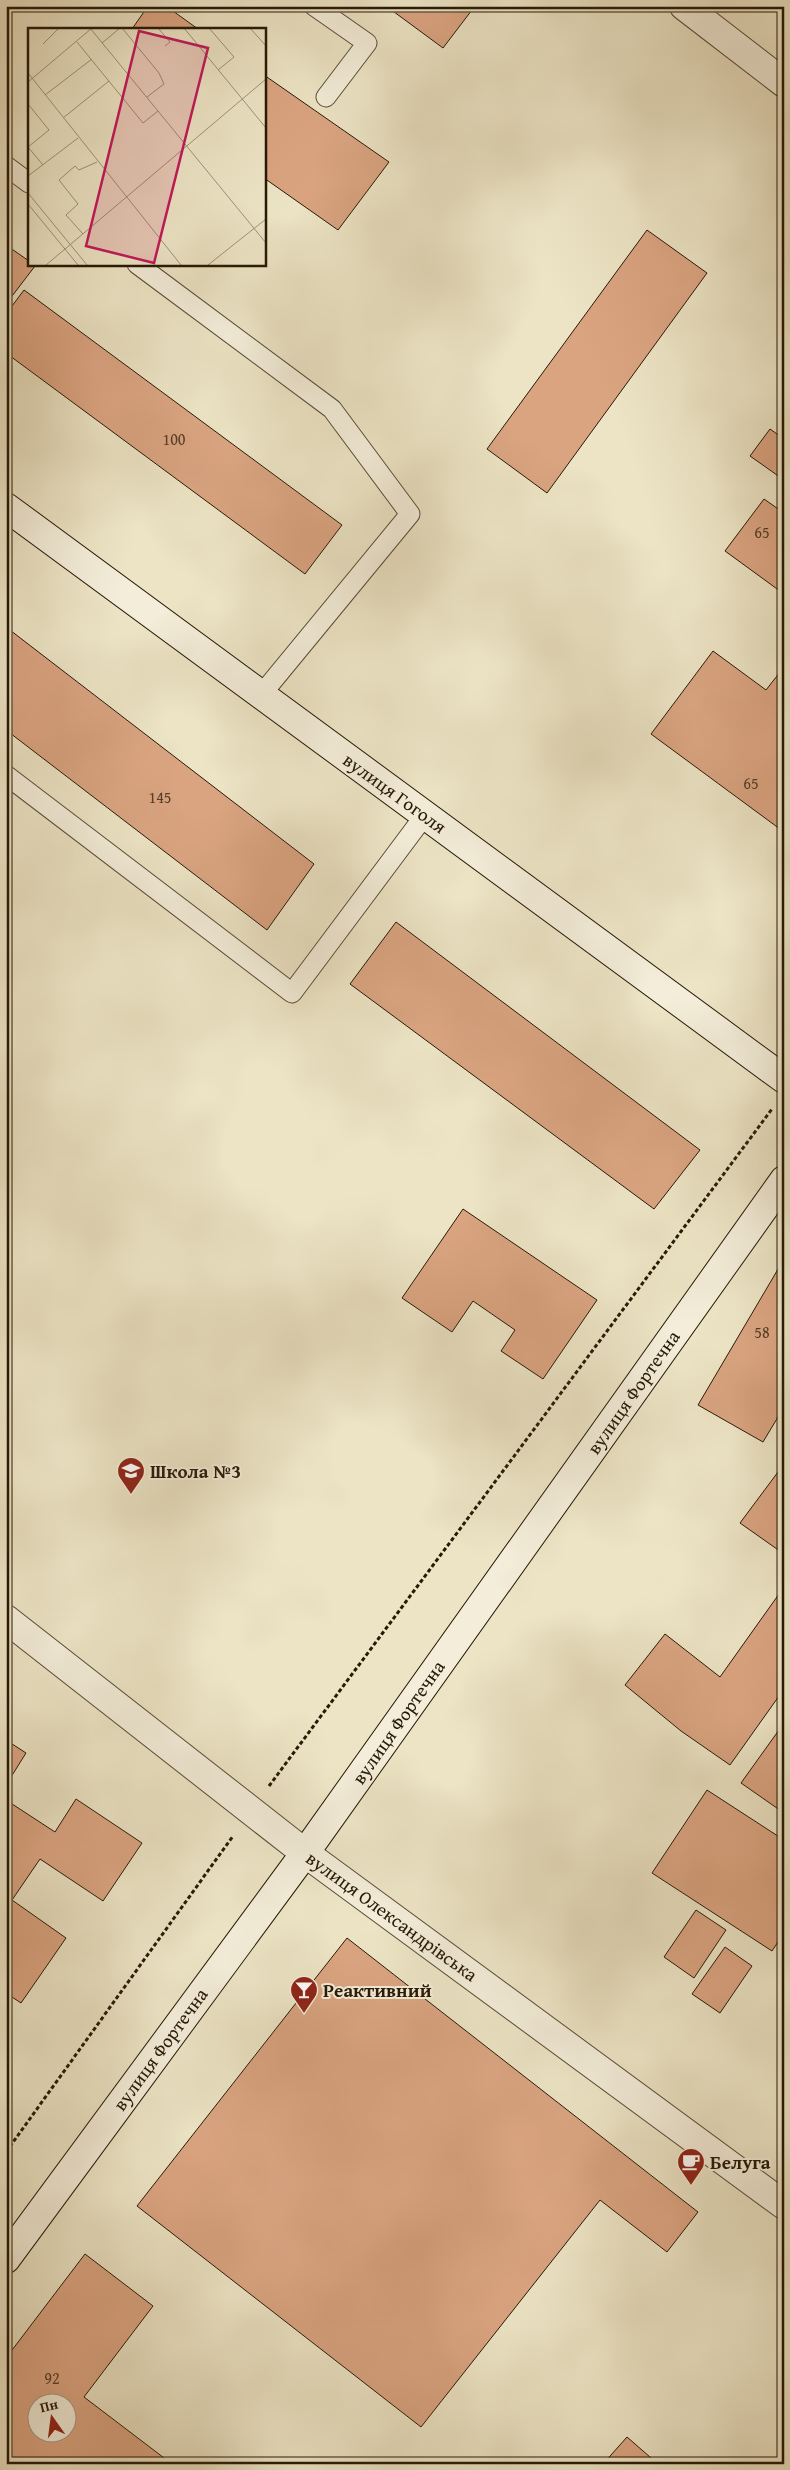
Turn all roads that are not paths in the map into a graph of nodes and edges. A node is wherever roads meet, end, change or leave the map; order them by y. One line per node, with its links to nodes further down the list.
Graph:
1 (314, 6): 4 (lane)
2 (684, 6): 3 (street)
3 (784, 83)
4 (326, 97)
5 (6, 166): 6 (lane)
6 (28, 182)
7 (138, 265): 9 (lane)
8 (6, 507): 9 (street, вулиця Гоголя)
9 (261, 695): 11 (street, вулиця Гоголя)
10 (6, 775): 11 (lane)
11 (425, 815): 12 (street, вулиця Гоголя)
12 (781, 1090)
13 (784, 1180): 15 (street, вулиця Фортечна)
14 (6, 1618): 15 (street, вулиця Олександрівська)
15 (305, 1853): 16 (street, вулиця Олександрівська); 17 (street, вулиця Фортечна)
16 (784, 2205)
17 (6, 2259)

